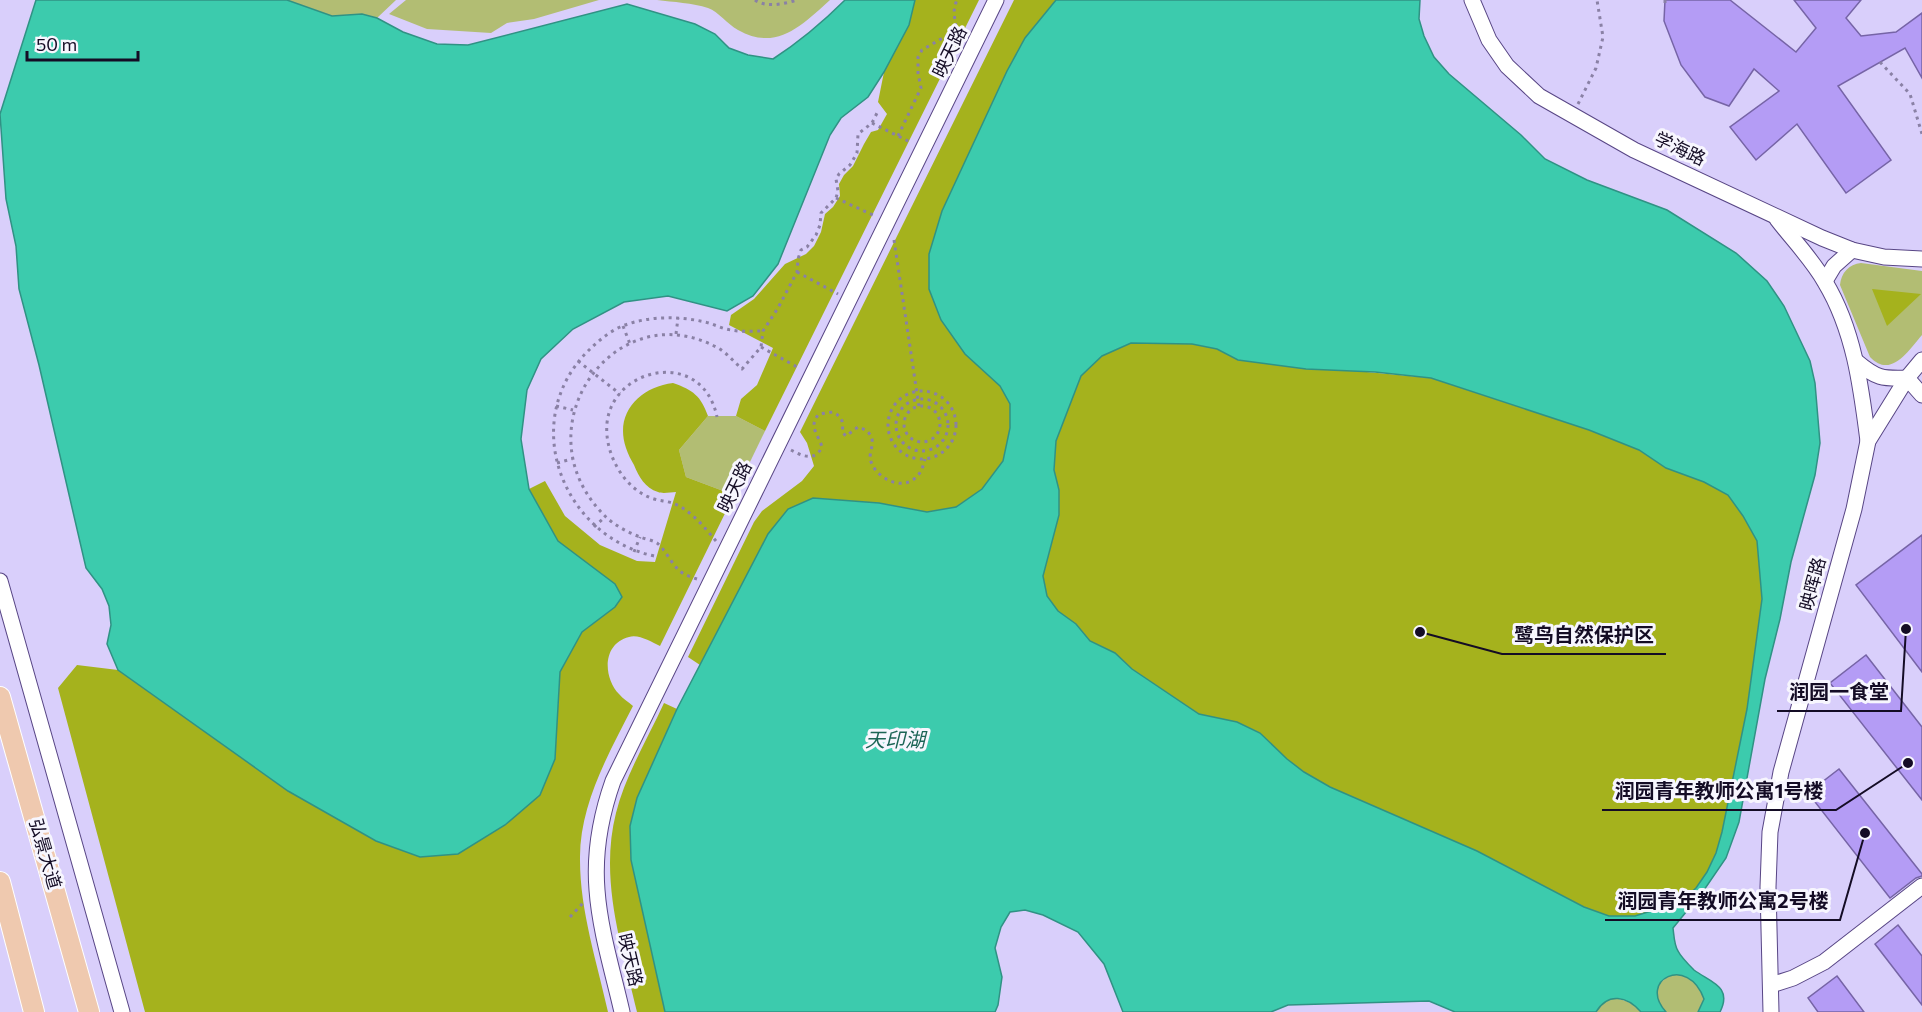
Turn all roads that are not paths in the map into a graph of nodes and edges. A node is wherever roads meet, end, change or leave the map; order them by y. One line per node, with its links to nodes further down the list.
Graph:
1 (996, 0): 20 (street, 映天路)
2 (1472, 0): 3 (street, 学海路)
3 (1775, 217): 4 (street, 学海路); 6 (street)
4 (1852, 250): 5 (street, 学海路); 6 (street)
5 (1922, 259)
6 (1825, 281): 8 (street)
7 (1922, 360): 9 (street, 映晖路)
8 (1857, 362): 9 (street); 11 (street)
9 (1907, 378): 10 (street); 11 (street, 映晖路)
10 (1922, 395)
11 (1868, 441): 16 (street, 映晖路)
12 (0, 581): 19 (street)
13 (0, 697): 18 (main road, 弘景大道)
14 (0, 882): 17 (main road)
15 (1922, 886): 16 (street)
16 (1771, 985): 21 (street, 映晖路)
17 (34, 1012)
18 (89, 1012)
19 (122, 1012)
20 (622, 1012)
21 (1771, 1012)

